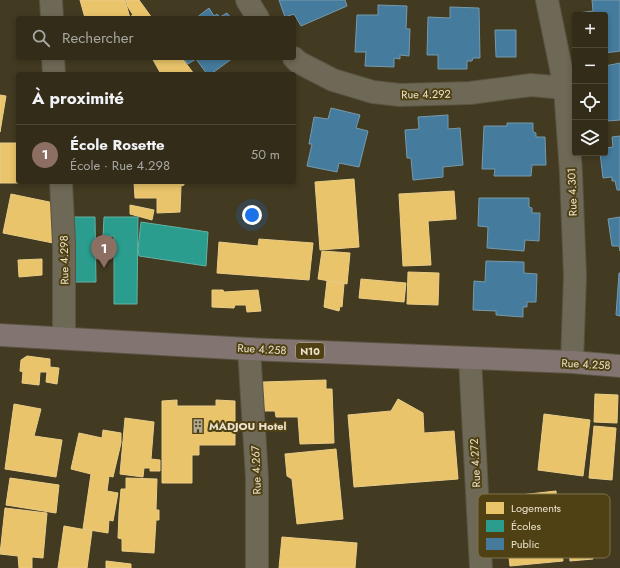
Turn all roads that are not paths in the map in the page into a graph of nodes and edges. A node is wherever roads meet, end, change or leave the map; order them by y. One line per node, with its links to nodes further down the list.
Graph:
1 (51, 0): 4 (street)
2 (247, 0): 5 (street)
3 (547, 0): 9 (street, Rue 4.301)
4 (52, 16)
5 (257, 16)
6 (53, 60): 8 (street)
7 (296, 60): 9 (street, Rue 4.292)
8 (54, 72)
9 (565, 88): 15 (street, Rue 4.301)
10 (61, 184): 12 (street, Rue 4.298)
11 (0, 335): 12 (highway, Rue 4.258 / N10)
12 (64, 338): 13 (highway, Rue 4.258 / N10)
13 (249, 349): 14 (highway, Rue 4.258 / N10); 19 (street, Rue 4.267)
14 (470, 358): 15 (highway, Rue 4.258 / N10); 17 (street, Rue 4.272)
15 (572, 362): 16 (highway, Rue 4.258 / N10)
16 (620, 366)
17 (478, 511)
18 (480, 558): 20 (street, Rue 4.272)
19 (257, 568)
20 (481, 568)

